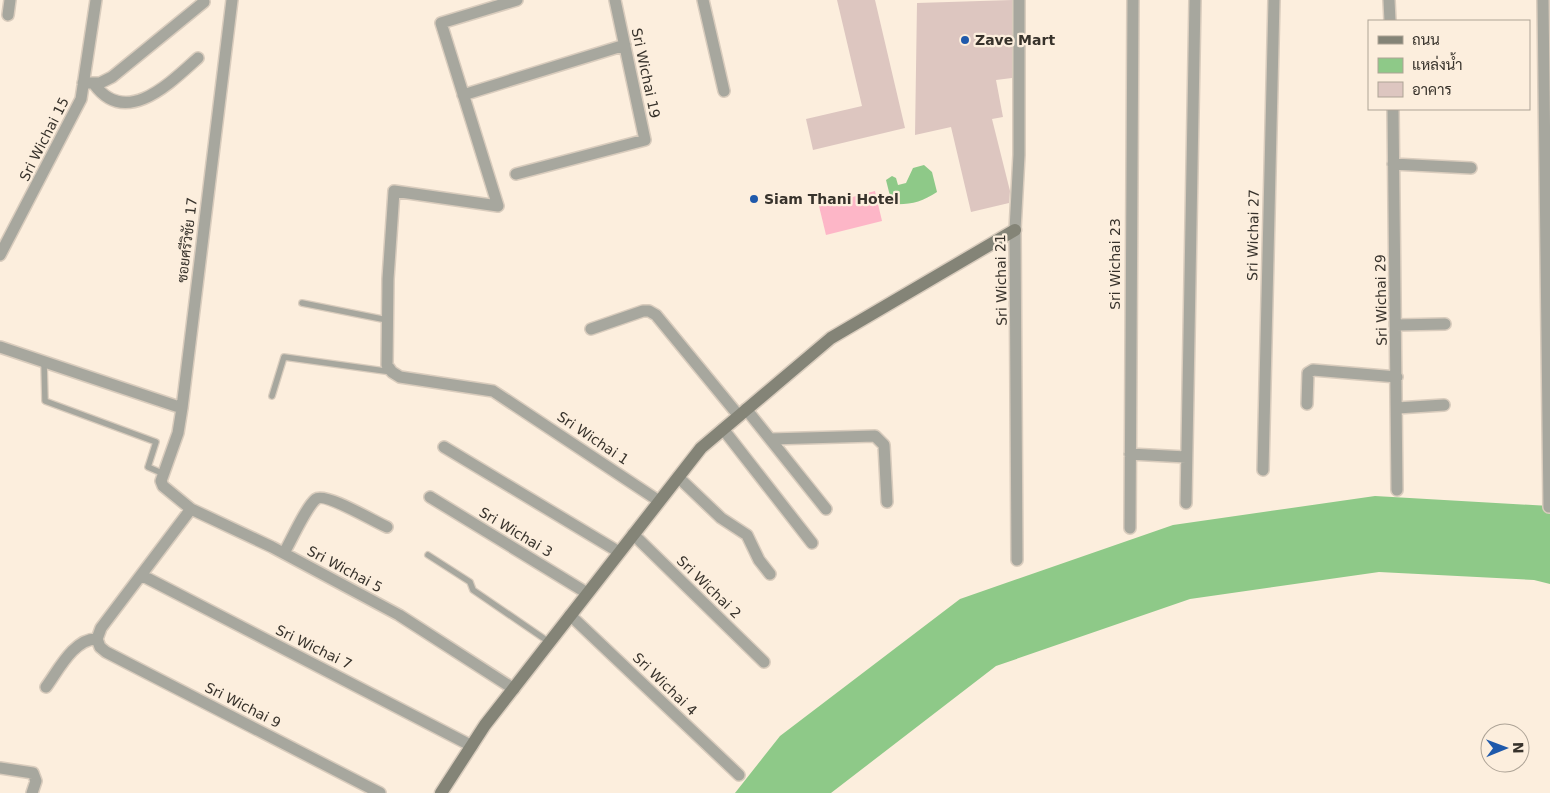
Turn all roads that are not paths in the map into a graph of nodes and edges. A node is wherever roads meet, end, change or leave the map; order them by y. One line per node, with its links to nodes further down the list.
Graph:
1 (10, 0): 14 (street)
2 (96, 0): 18 (street, Sri Wichai 15)
3 (232, 0): 39 (street, ซอยศรีวิชัย 17)
4 (517, 0): 20 (street)
5 (615, 0): 16 (street, Sri Wichai 19)
6 (703, 0): 19 (street)
7 (1020, 0): 25 (street, Sri Wichai 21)
8 (1133, 0): 45 (street, Sri Wichai 23)
9 (1195, 0): 46 (street)
10 (1274, 0): 47 (street, Sri Wichai 27)
11 (1389, 0): 15 (street)
12 (1543, 0): 55 (street)
13 (204, 2): 18 (street)
14 (8, 15)
15 (1390, 20)
16 (625, 46): 20 (street); 24 (street, Sri Wichai 19)
17 (198, 58): 18 (street)
18 (89, 83): 26 (street, Sri Wichai 15)
19 (724, 91)
20 (463, 94): 28 (street)
21 (1393, 110): 22 (street, Sri Wichai 29)
22 (1393, 164): 23 (street); 30 (street, Sri Wichai 29)
23 (1471, 168)
24 (516, 174)
25 (1015, 230): 41 (street); 65 (street, Sri Wichai 21)
26 (0, 255)
27 (302, 304): 28 (lane)
28 (387, 320): 34 (street)
29 (1445, 324): 30 (street)
30 (1396, 325): 35 (street, Sri Wichai 29)
31 (591, 329): 41 (street)
32 (0, 348): 33 (street)
33 (44, 362): 39 (street); 49 (lane)
34 (392, 372): 36 (lane); 52 (street, Sri Wichai 1)
35 (1397, 377): 37 (street); 40 (street, Sri Wichai 29)
36 (272, 396)
37 (1306, 404)
38 (1444, 405): 40 (street)
39 (182, 408): 49 (street, ซอยศรีวิชัย 17)
40 (1397, 408): 50 (street, Sri Wichai 29)
41 (742, 412): 42 (street); 43 (street)
42 (723, 429): 48 (street); 61 (street)
43 (770, 439): 53 (street); 57 (street)
44 (444, 447): 62 (street)
45 (1130, 454): 46 (street); 59 (street, Sri Wichai 23)
46 (1186, 457): 54 (street)
47 (1263, 470)
48 (678, 476): 52 (street); 66 (street)
49 (163, 478): 56 (street, Sri Wichai 5)
50 (1397, 490)
51 (430, 497): 68 (street, Sri Wichai 3)
52 (659, 501): 60 (street)
53 (887, 502)
54 (1186, 503)
55 (1549, 507)
56 (191, 509): 63 (street, Sri Wichai 5); 67 (street)
57 (826, 509)
58 (386, 527): 63 (street)
59 (1130, 528)
60 (633, 534): 62 (street); 72 (street, Sri Wichai 2)
61 (812, 543)
62 (619, 552): 68 (street)
63 (284, 553): 74 (street, Sri Wichai 5)
64 (428, 554): 71 (lane)
65 (1017, 560)
66 (770, 574)
67 (143, 576): 70 (street); 75 (street, Sri Wichai 7)
68 (587, 593): 69 (street)
69 (570, 615): 71 (street); 77 (street, Sri Wichai 4)
70 (97, 639): 73 (street); 79 (street, Sri Wichai 9)
71 (549, 642): 74 (street)
72 (764, 662)
73 (46, 687)
74 (514, 689): 75 (street)
75 (472, 746): 80 (street)
76 (0, 768): 78 (street)
77 (738, 775)
78 (32, 793)
79 (380, 793)
80 (441, 793)

